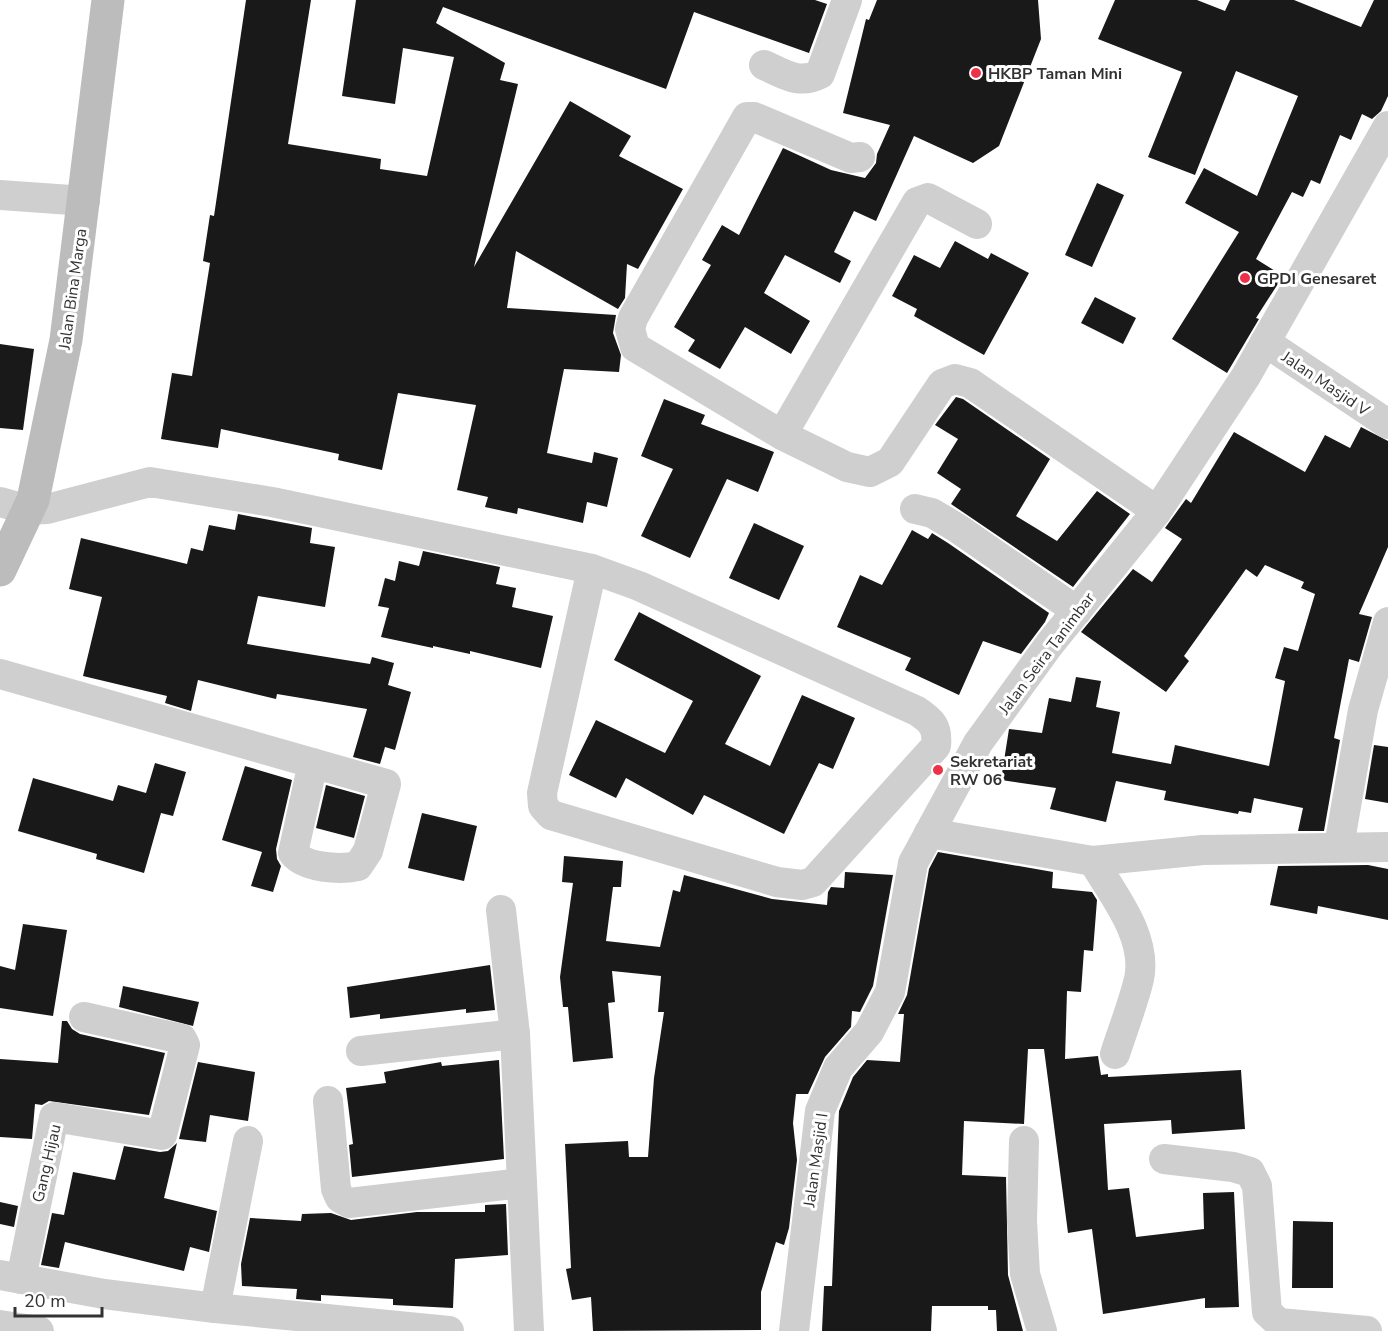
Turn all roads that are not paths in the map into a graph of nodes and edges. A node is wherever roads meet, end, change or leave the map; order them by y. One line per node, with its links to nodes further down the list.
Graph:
1 (108, 0): 7 (street, Jalan Bina Marga)
2 (847, 0): 3 (street)
3 (764, 65)
4 (1388, 126): 9 (street, Jalan Seira Tanimbar)
5 (860, 157): 11 (street)
6 (0, 195): 7 (street)
7 (85, 201): 12 (street, Jalan Bina Marga)
8 (977, 224): 11 (street)
9 (1265, 342): 10 (street, Jalan Masjid V); 14 (street, Jalan Seira Tanimbar)
10 (1388, 424)
11 (782, 435): 14 (street)
12 (14, 506): 15 (street); 16 (street, Jalan Bina Marga)
13 (915, 509): 17 (street)
14 (1157, 511): 17 (street, Jalan Seira Tanimbar)
15 (592, 569): 15 (street)
16 (0, 570)
17 (1077, 611): 21 (street, Jalan Seira Tanimbar)
18 (1388, 622): 22 (street)
19 (0, 674): 20 (street)
20 (313, 763)
21 (929, 833): 24 (street); 42 (street, Jalan Masjid I)
22 (1340, 846): 23 (street); 24 (street)
23 (1388, 847)
24 (1093, 861): 29 (street)
25 (501, 910): 27 (street)
26 (84, 1017): 35 (street, Gang Hijau)
27 (516, 1034): 28 (street); 34 (street)
28 (361, 1051)
29 (1115, 1054)
30 (328, 1101): 34 (street)
31 (248, 1141): 36 (street)
32 (1024, 1141): 43 (street)
33 (1164, 1159): 44 (street)
34 (522, 1183): 41 (street)
35 (11, 1277): 36 (street)
36 (215, 1308): 40 (street)
37 (1388, 1323): 45 (street)
38 (0, 1325): 39 (street)
39 (39, 1331)
40 (449, 1331)
41 (529, 1331)
42 (794, 1331)
43 (1042, 1331)
44 (1367, 1331)
45 (1384, 1331)

